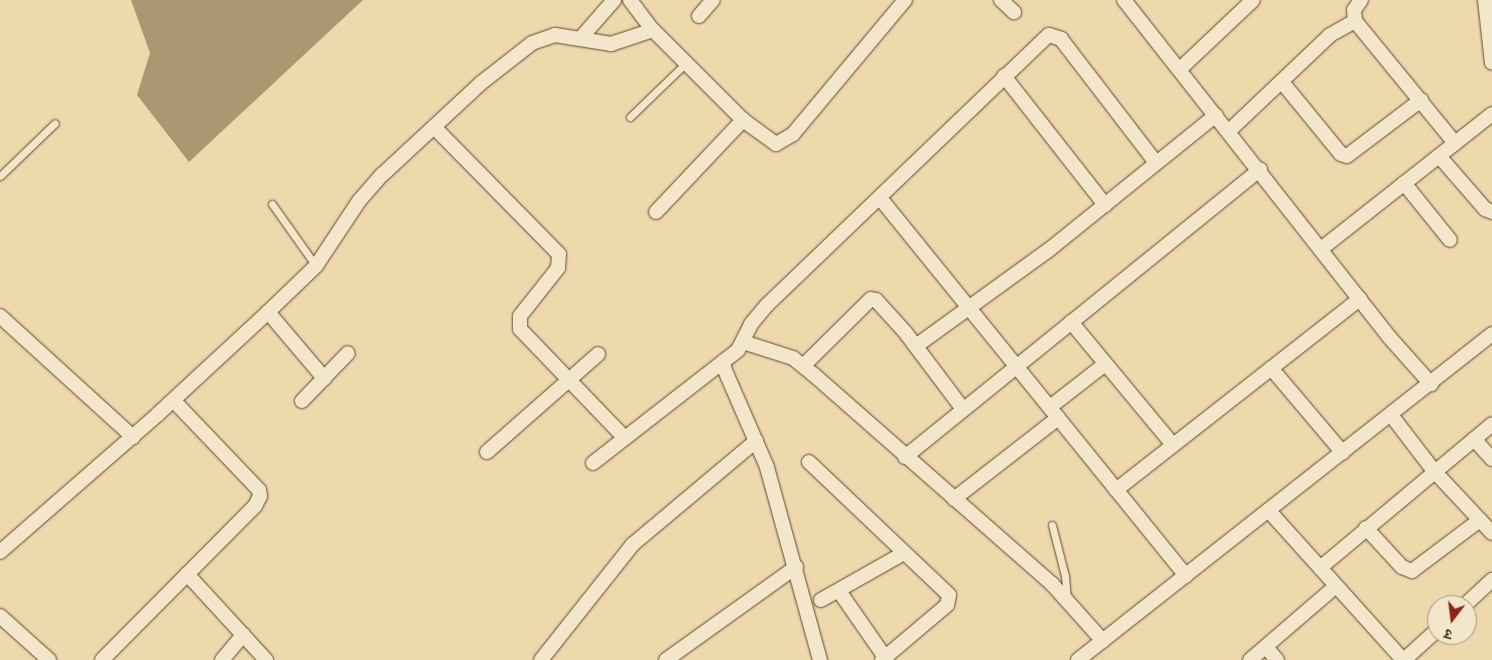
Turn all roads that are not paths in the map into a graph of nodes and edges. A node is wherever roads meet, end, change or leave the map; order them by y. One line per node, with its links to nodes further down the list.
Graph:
1 (614, 0): 14 (street)
2 (630, 0): 13 (street)
3 (713, 0): 11 (street)
4 (905, 0): 24 (street)
5 (1001, 0): 10 (street)
6 (1124, 0): 17 (street)
7 (1253, 0): 17 (street)
8 (1361, 0): 12 (street)
9 (1485, 0): 16 (street)
10 (1014, 12)
11 (699, 16)
12 (1355, 21): 19 (street); 20 (street)
13 (653, 30): 14 (street); 15 (street)
14 (580, 39): 26 (street)
15 (687, 63): 23 (lane); 24 (street)
16 (1492, 63)
17 (1180, 69): 22 (street)
18 (1004, 76): 30 (street); 34 (street); 36 (street)
19 (1282, 82): 20 (street); 27 (street)
20 (1420, 100): 28 (street)
21 (1492, 114): 28 (street)
22 (1216, 115): 27 (street); 30 (street)
23 (630, 117)
24 (743, 120): 37 (street)
25 (56, 123): 32 (lane)
26 (434, 127): 41 (street); 57 (street)
27 (1229, 131): 31 (street)
28 (1455, 143): 29 (street)
29 (1439, 156): 33 (street); 38 (street)
30 (1156, 163): 36 (street)
31 (1260, 170): 40 (street); 46 (street)
32 (0, 176)
33 (1404, 183): 39 (street); 40 (street)
34 (880, 198): 43 (street); 50 (street)
35 (272, 204): 41 (lane)
36 (1105, 204): 43 (street)
37 (656, 212)
38 (1492, 212)
39 (1450, 240)
40 (1321, 249): 42 (street)
41 (316, 266): 44 (street)
42 (1360, 299): 55 (street); 58 (street)
43 (970, 307): 48 (street); 52 (street)
44 (268, 312): 56 (street); 59 (street)
45 (0, 316): 65 (street)
46 (1071, 322): 52 (street); 53 (street)
47 (1492, 334): 58 (street)
48 (916, 346): 54 (street); 61 (street)
49 (348, 353): 56 (street)
50 (733, 353): 54 (street); 66 (street); 68 (street)
51 (598, 354): 57 (street)
52 (1016, 365): 61 (street); 62 (street)
53 (1104, 365): 62 (street); 69 (street)
54 (803, 366): 72 (street)
55 (1271, 368): 69 (street); 71 (street)
56 (324, 378): 60 (street)
57 (569, 380): 66 (street); 70 (street)
58 (1432, 384): 63 (street)
59 (174, 400): 65 (street); 88 (street)
60 (302, 401)
61 (963, 409): 72 (street)
62 (1054, 413): 77 (street); 78 (street)
63 (1391, 416): 71 (street); 76 (street)
64 (1492, 424): 67 (street)
65 (133, 436): 84 (street)
66 (624, 438): 75 (street)
67 (1474, 438): 73 (street); 76 (street)
68 (756, 441): 86 (street); 106 (street)
69 (1173, 445): 77 (street)
70 (487, 452)
71 (1343, 453): 79 (street)
72 (906, 456): 78 (street)
73 (1492, 459)
74 (809, 462): 85 (street)
75 (593, 463)
76 (1434, 471): 80 (street); 82 (street)
77 (1116, 490): 89 (street)
78 (954, 499): 95 (street)
79 (1270, 511): 87 (street); 89 (street)
80 (1480, 520): 82 (street); 83 (street)
81 (1052, 525): 95 (lane)
82 (1366, 528): 87 (street)
83 (1492, 533)
84 (0, 552)
85 (904, 552): 92 (street); 101 (street)
86 (796, 567): 107 (street); 108 (street)
87 (1320, 568): 91 (street)
88 (187, 574): 97 (street); 103 (street)
89 (1186, 576): 99 (street)
90 (1492, 580): 93 (street)
91 (1336, 586): 100 (street); 112 (street)
92 (839, 591): 94 (street); 101 (street)
93 (1476, 595)
94 (820, 600)
95 (1067, 600): 99 (street)
96 (0, 616): 102 (street)
97 (243, 635): 104 (street); 105 (street)
98 (1427, 639): 112 (street)
99 (1103, 641): 109 (street)
100 (1266, 647): 110 (street); 111 (street)
101 (885, 659)
102 (49, 660)
103 (102, 660)
104 (222, 660)
105 (266, 660)
106 (541, 660)
107 (666, 660)
108 (820, 660)
109 (1078, 660)
110 (1250, 660)
111 (1277, 660)
112 (1403, 660)

